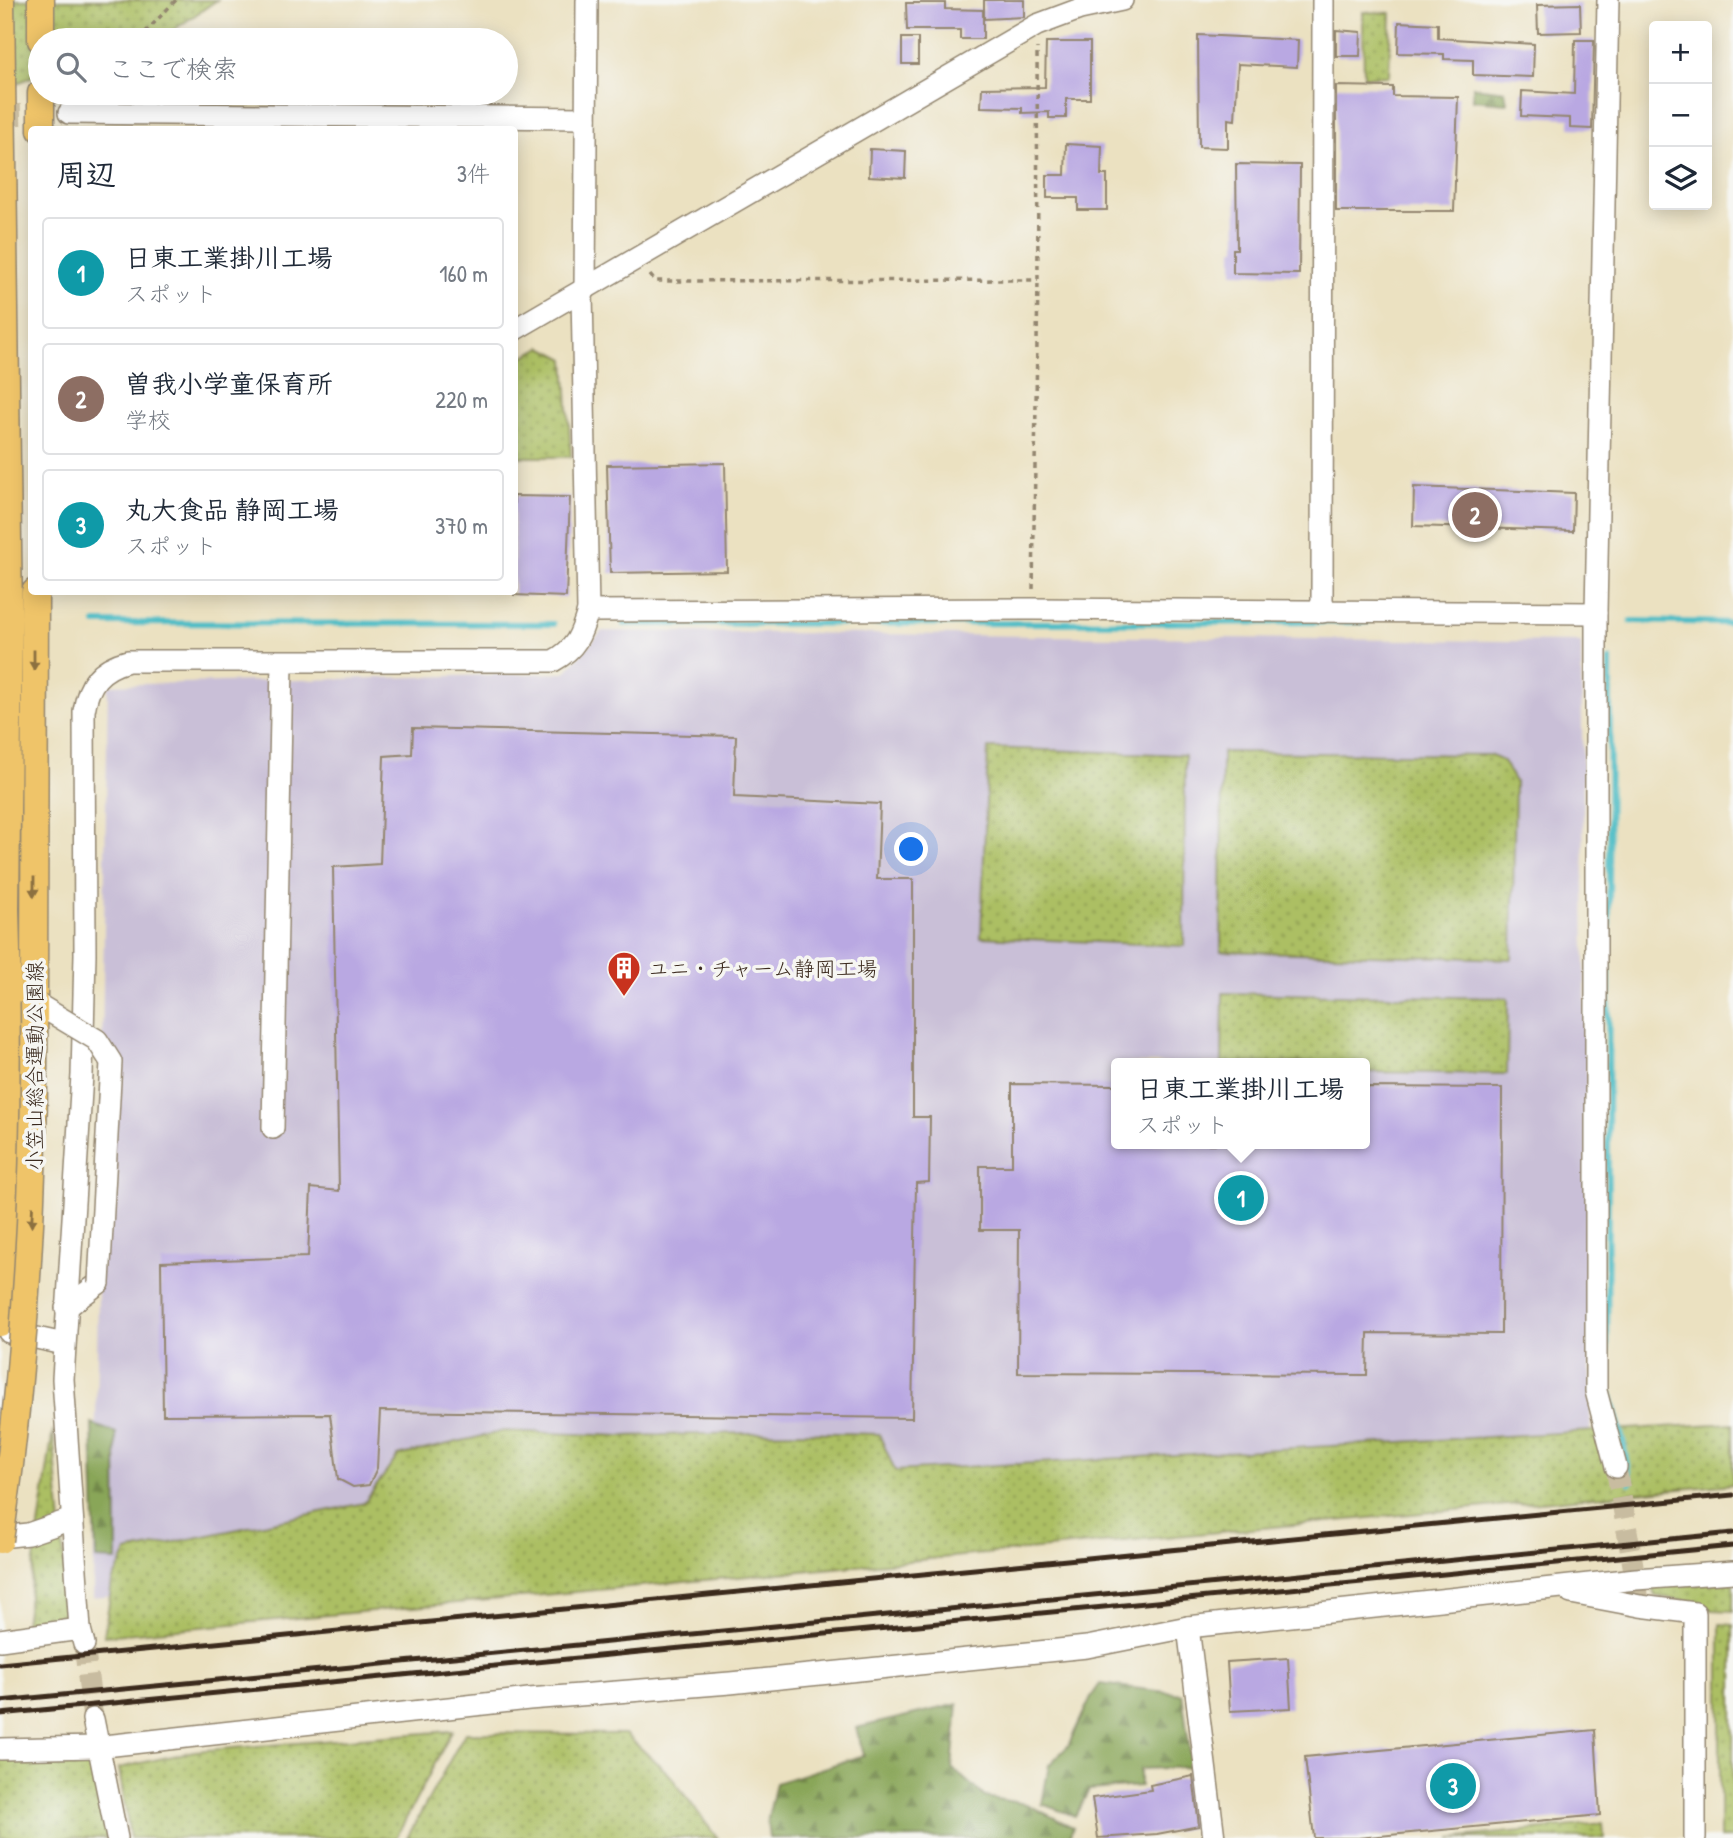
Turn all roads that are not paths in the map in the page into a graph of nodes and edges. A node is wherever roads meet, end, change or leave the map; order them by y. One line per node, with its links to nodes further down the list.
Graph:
1 (1, 0): 8 (main road, 小笠山総合運動公園線)
2 (41, 0): 7 (main road)
3 (587, 0): 11 (street)
4 (1122, 0): 14 (street)
5 (1323, 0): 18 (street)
6 (1608, 0): 19 (street)
7 (41, 28)
8 (1, 85): 20 (main road, 小笠山総合運動公園線)
9 (41, 105): 13 (main road)
10 (78, 118): 12 (street)
11 (586, 118): 12 (street); 14 (street)
12 (400, 123)
13 (41, 126)
14 (584, 291): 15 (street); 17 (street)
15 (518, 328)
16 (40, 595): 20 (street); 23 (main road, 小笠山総合運動公園線, one-way to 23)
17 (588, 611): 18 (street); 21 (street)
18 (1322, 612): 19 (street)
19 (1596, 613): 28 (street)
20 (4, 619): 22 (main road, 小笠山総合運動公園線)
21 (282, 663): 24 (street); 25 (street)
22 (3, 912): 26 (main road, 小笠山総合運動公園線)
23 (34, 1002): 25 (street, bridge); 30 (main road, 小笠山総合運動公園線, one-way to 30, bridge)
24 (273, 1128)
25 (66, 1308): 27 (street)
26 (0, 1324): 27 (street)
27 (64, 1344): 29 (street)
28 (1616, 1468)
29 (72, 1519): 30 (street); 34 (street)
30 (0, 1538)
31 (1733, 1572): 32 (street)
32 (1549, 1588): 33 (street); 40 (street)
33 (1188, 1627): 36 (street); 39 (street)
34 (0, 1640)
35 (93, 1720): 36 (street)
36 (96, 1746): 37 (street); 38 (street)
37 (0, 1749)
38 (117, 1838)
39 (1214, 1838)
40 (1695, 1838)

